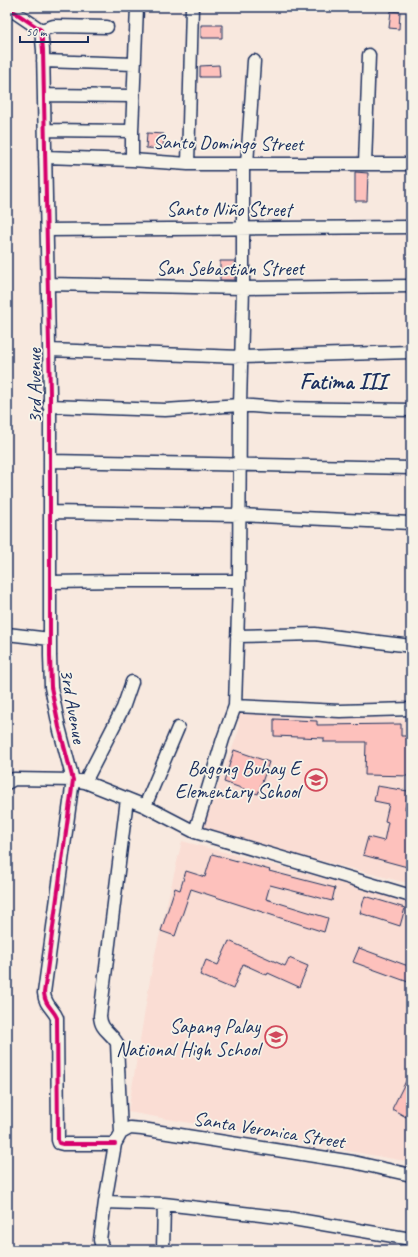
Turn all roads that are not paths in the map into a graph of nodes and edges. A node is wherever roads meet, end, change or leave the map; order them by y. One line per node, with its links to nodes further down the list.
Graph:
1 (7, 7): 5 (street)
2 (137, 7): 9 (street)
3 (192, 7): 16 (street)
4 (106, 27): 5 (street)
5 (41, 30): 7 (street, 3rd Avenue)
6 (369, 55): 18 (street)
7 (43, 61): 9 (street); 10 (street, 3rd Avenue)
8 (254, 61): 17 (street)
9 (134, 64): 11 (street)
10 (44, 94): 11 (street); 12 (street, 3rd Avenue)
11 (133, 96): 13 (street)
12 (44, 130): 13 (street); 14 (street, 3rd Avenue)
13 (132, 131): 15 (street)
14 (45, 157): 15 (street, Santo Domingo Street); 22 (street, 3rd Avenue)
15 (132, 160): 16 (street, Santo Domingo Street)
16 (188, 164): 17 (street, Santo Domingo Street)
17 (245, 164): 18 (street, Santo Domingo Street); 21 (street)
18 (365, 164): 19 (street, Santo Domingo Street)
19 (411, 164)
20 (411, 227): 21 (street, Santo Niño Street)
21 (242, 228): 22 (street, Santo Niño Street); 25 (street)
22 (47, 230): 23 (street, 3rd Avenue)
23 (48, 284): 25 (street, San Sebastian Street); 26 (street, 3rd Avenue)
24 (411, 286): 25 (street, San Sebastian Street)
25 (243, 288): 28 (street)
26 (49, 350): 28 (street); 30 (street, 3rd Avenue)
27 (411, 352): 28 (street)
28 (241, 357): 29 (street)
29 (240, 405): 30 (street); 31 (street); 33 (street)
30 (49, 406): 32 (street, 3rd Avenue)
31 (411, 410)
32 (50, 461): 33 (street); 35 (street, 3rd Avenue)
33 (240, 465): 34 (street); 36 (street)
34 (411, 468)
35 (50, 512): 36 (street); 38 (street, 3rd Avenue)
36 (240, 515): 37 (street); 39 (street)
37 (411, 523)
38 (50, 582): 39 (street); 42 (street, 3rd Avenue)
39 (239, 582): 41 (street)
40 (7, 634): 42 (street)
41 (237, 636): 43 (street); 45 (street)
42 (50, 639): 48 (street, 3rd Avenue)
43 (411, 646)
44 (132, 682): 48 (street)
45 (235, 706): 46 (street); 52 (street)
46 (411, 709)
47 (178, 728): 51 (street)
48 (79, 781): 49 (street); 50 (street); 55 (street)
49 (7, 783)
50 (127, 799): 51 (street); 54 (street)
51 (145, 806): 52 (street)
52 (195, 832): 53 (street)
53 (411, 896)
54 (121, 1133): 55 (street); 56 (street, Santa Veronica Street)
55 (115, 1144): 57 (street)
56 (411, 1174)
57 (105, 1202): 58 (street); 60 (street)
58 (164, 1204): 59 (street); 61 (street)
59 (411, 1239)
60 (103, 1250)
61 (163, 1250)

